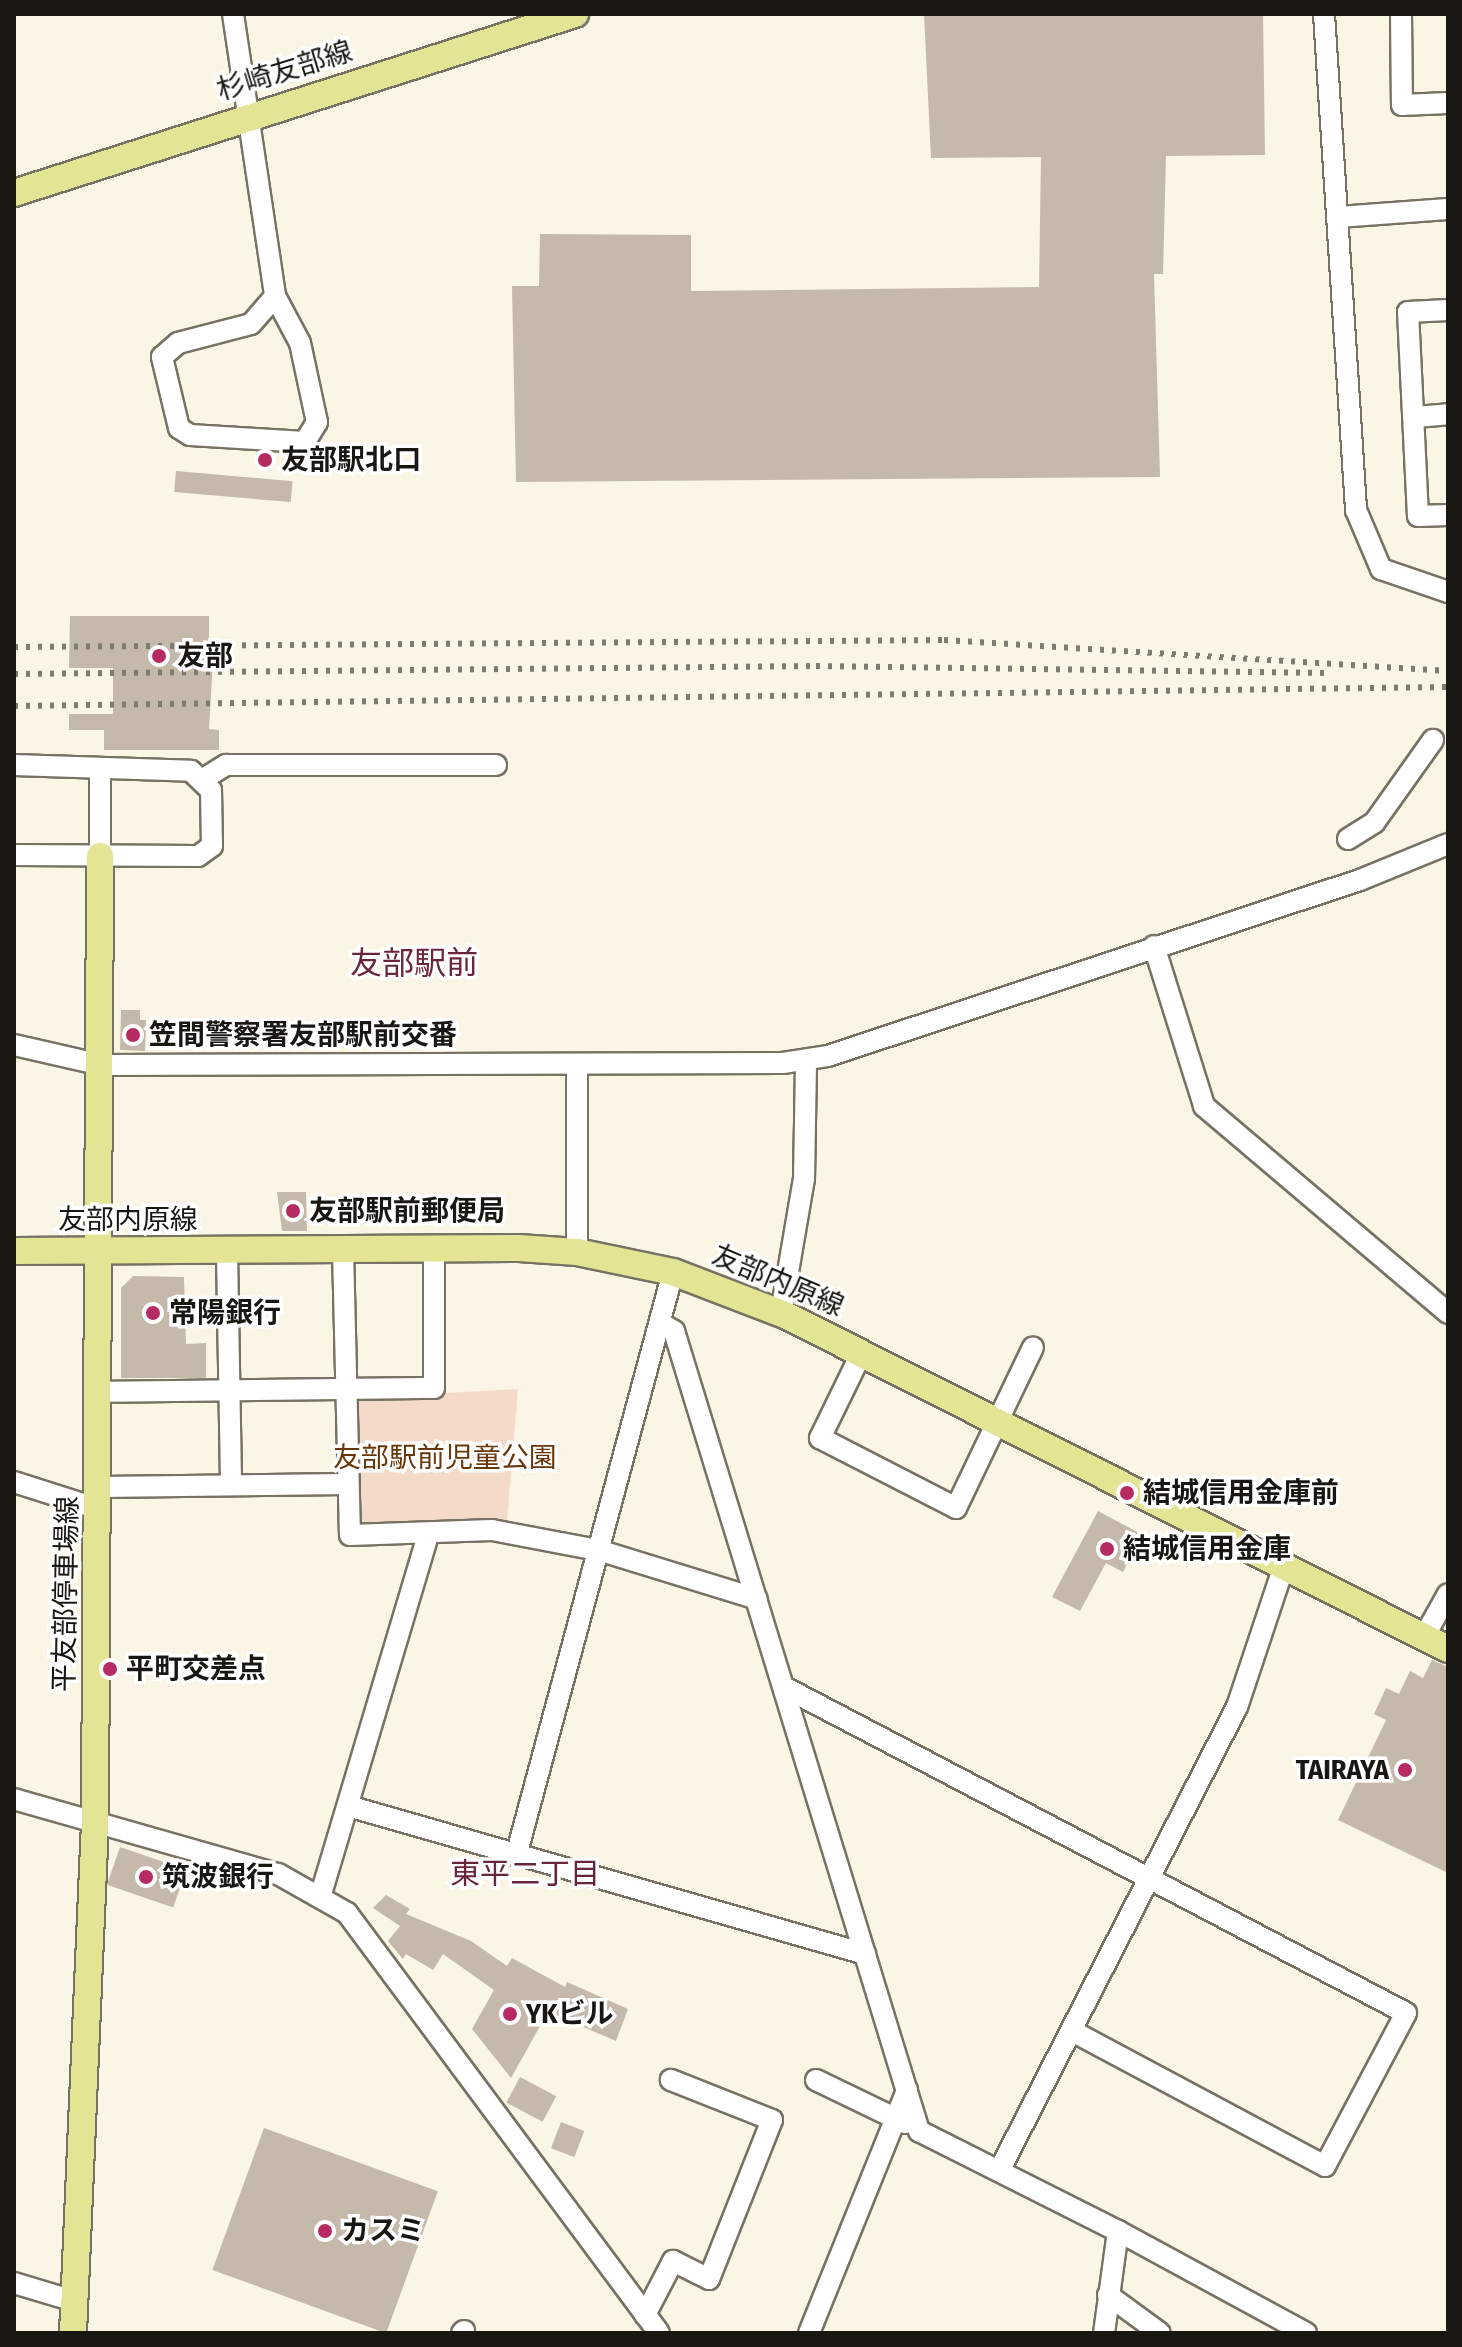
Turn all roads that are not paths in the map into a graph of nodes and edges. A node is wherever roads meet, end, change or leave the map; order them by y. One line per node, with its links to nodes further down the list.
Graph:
1 (233, 14): 6 (street)
2 (575, 14): 6 (main road, 杉崎友部線)
3 (1324, 14): 9 (street)
4 (1401, 14): 5 (street)
5 (1448, 103)
6 (248, 117): 7 (main road, 杉崎友部線); 10 (street)
7 (14, 193)
8 (1448, 209): 9 (street)
9 (1338, 217): 17 (street)
10 (275, 296): 12 (street); 13 (street)
11 (1448, 310): 15 (street)
12 (251, 324): 13 (street); 13 (street)
13 (294, 333)
14 (1448, 414): 15 (street)
15 (1416, 417): 16 (street)
16 (1448, 515)
17 (1448, 592)
18 (1433, 740): 23 (street)
19 (14, 765): 21 (street)
20 (496, 765): 22 (street)
21 (100, 772): 22 (street); 26 (street)
22 (205, 778): 26 (street)
23 (1348, 839)
24 (1448, 844): 27 (street)
25 (14, 855): 26 (street)
26 (100, 856): 31 (main road, 平友部停車場線)
27 (1154, 946): 29 (street); 40 (street)
28 (14, 1045): 31 (street)
29 (806, 1060): 30 (street); 39 (street)
30 (577, 1064): 31 (street); 37 (street)
31 (101, 1065): 35 (main road, 平友部停車場線)
32 (434, 1247): 33 (main road, 友部内原線); 37 (main road, 友部内原線); 45 (street)
33 (343, 1250): 36 (main road, 友部内原線); 45 (street)
34 (14, 1251): 35 (main road, 友部内原線)
35 (100, 1252): 36 (main road, 友部内原線); 46 (main road, 平友部停車場線)
36 (227, 1252): 44 (street)
37 (577, 1252): 38 (main road, 友部内原線)
38 (673, 1272): 39 (main road, 友部内原線); 41 (street)
39 (781, 1313): 43 (main road, 友部内原線)
40 (1448, 1313)
41 (660, 1323): 53 (street); 56 (street)
42 (1033, 1347): 47 (street)
43 (862, 1352): 47 (main road, 友部内原線); 47 (street)
44 (232, 1389): 45 (street); 46 (street); 50 (street)
45 (345, 1389): 49 (street)
46 (100, 1392): 51 (main road, 平友部停車場線)
47 (1000, 1421): 54 (main road, 友部内原線)
48 (14, 1482): 51 (street)
49 (347, 1484): 50 (street); 52 (street)
50 (231, 1485): 51 (street)
51 (99, 1498): 62 (main road, 平友部停車場線)
52 (428, 1534): 53 (street); 61 (street)
53 (598, 1550): 56 (street); 63 (street)
54 (1285, 1563): 57 (main road, 友部内原線); 64 (street)
55 (1448, 1594): 57 (street)
56 (757, 1599): 59 (street)
57 (1424, 1637): 58 (main road, 友部内原線)
58 (1448, 1649)
59 (784, 1687): 64 (street); 66 (street)
60 (14, 1799): 62 (street)
61 (348, 1806): 63 (street); 65 (street)
62 (95, 1823): 65 (street); 77 (main road, 平友部停車場線)
63 (516, 1856): 66 (street)
64 (1150, 1877): 67 (street); 67 (street)
65 (321, 1894): 78 (street)
66 (865, 1954): 70 (street)
67 (1072, 2031): 73 (street)
68 (671, 2080): 78 (street)
69 (816, 2080): 71 (street)
70 (907, 2090): 71 (street); 72 (street)
71 (895, 2118): 72 (street); 81 (street)
72 (919, 2131): 73 (street)
73 (999, 2171): 74 (street)
74 (1118, 2231): 76 (street); 84 (street)
75 (14, 2283): 77 (street)
76 (1108, 2295): 82 (street); 83 (street)
77 (74, 2301): 79 (main road, 平友部停車場線)
78 (645, 2315): 80 (street)
79 (73, 2333)
80 (659, 2333)
81 (809, 2333)
82 (1104, 2333)
83 (1160, 2333)
84 (1306, 2333)

